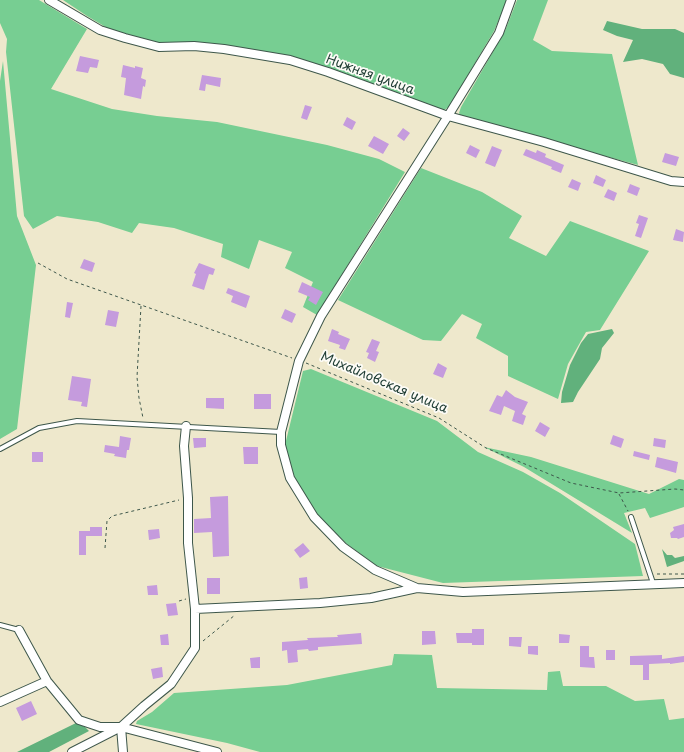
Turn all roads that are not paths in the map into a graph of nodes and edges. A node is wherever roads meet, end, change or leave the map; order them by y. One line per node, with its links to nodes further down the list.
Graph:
1 (49, 0): 3 (street, Нижняя улица)
2 (512, 0): 3 (street, Михайловская улица)
3 (448, 116): 4 (street, Нижняя улица); 6 (street, Михайловская улица)
4 (684, 182)
5 (186, 426): 6 (lane); 7 (lane); 12 (street)
6 (281, 432): 11 (street, Михайловская улица)
7 (0, 449)
8 (631, 517): 9 (lane)
9 (653, 583): 10 (street, Михайловская улица); 11 (street, Михайловская улица)
10 (684, 583)
11 (417, 588): 12 (street, Михайловская улица)
12 (195, 609): 17 (street)
13 (0, 625): 14 (lane)
14 (19, 630): 15 (street)
15 (47, 681): 16 (street); 17 (street)
16 (0, 702)
17 (121, 728): 18 (street); 19 (street); 20 (street)
18 (72, 752)
19 (123, 752)
20 (217, 752)

